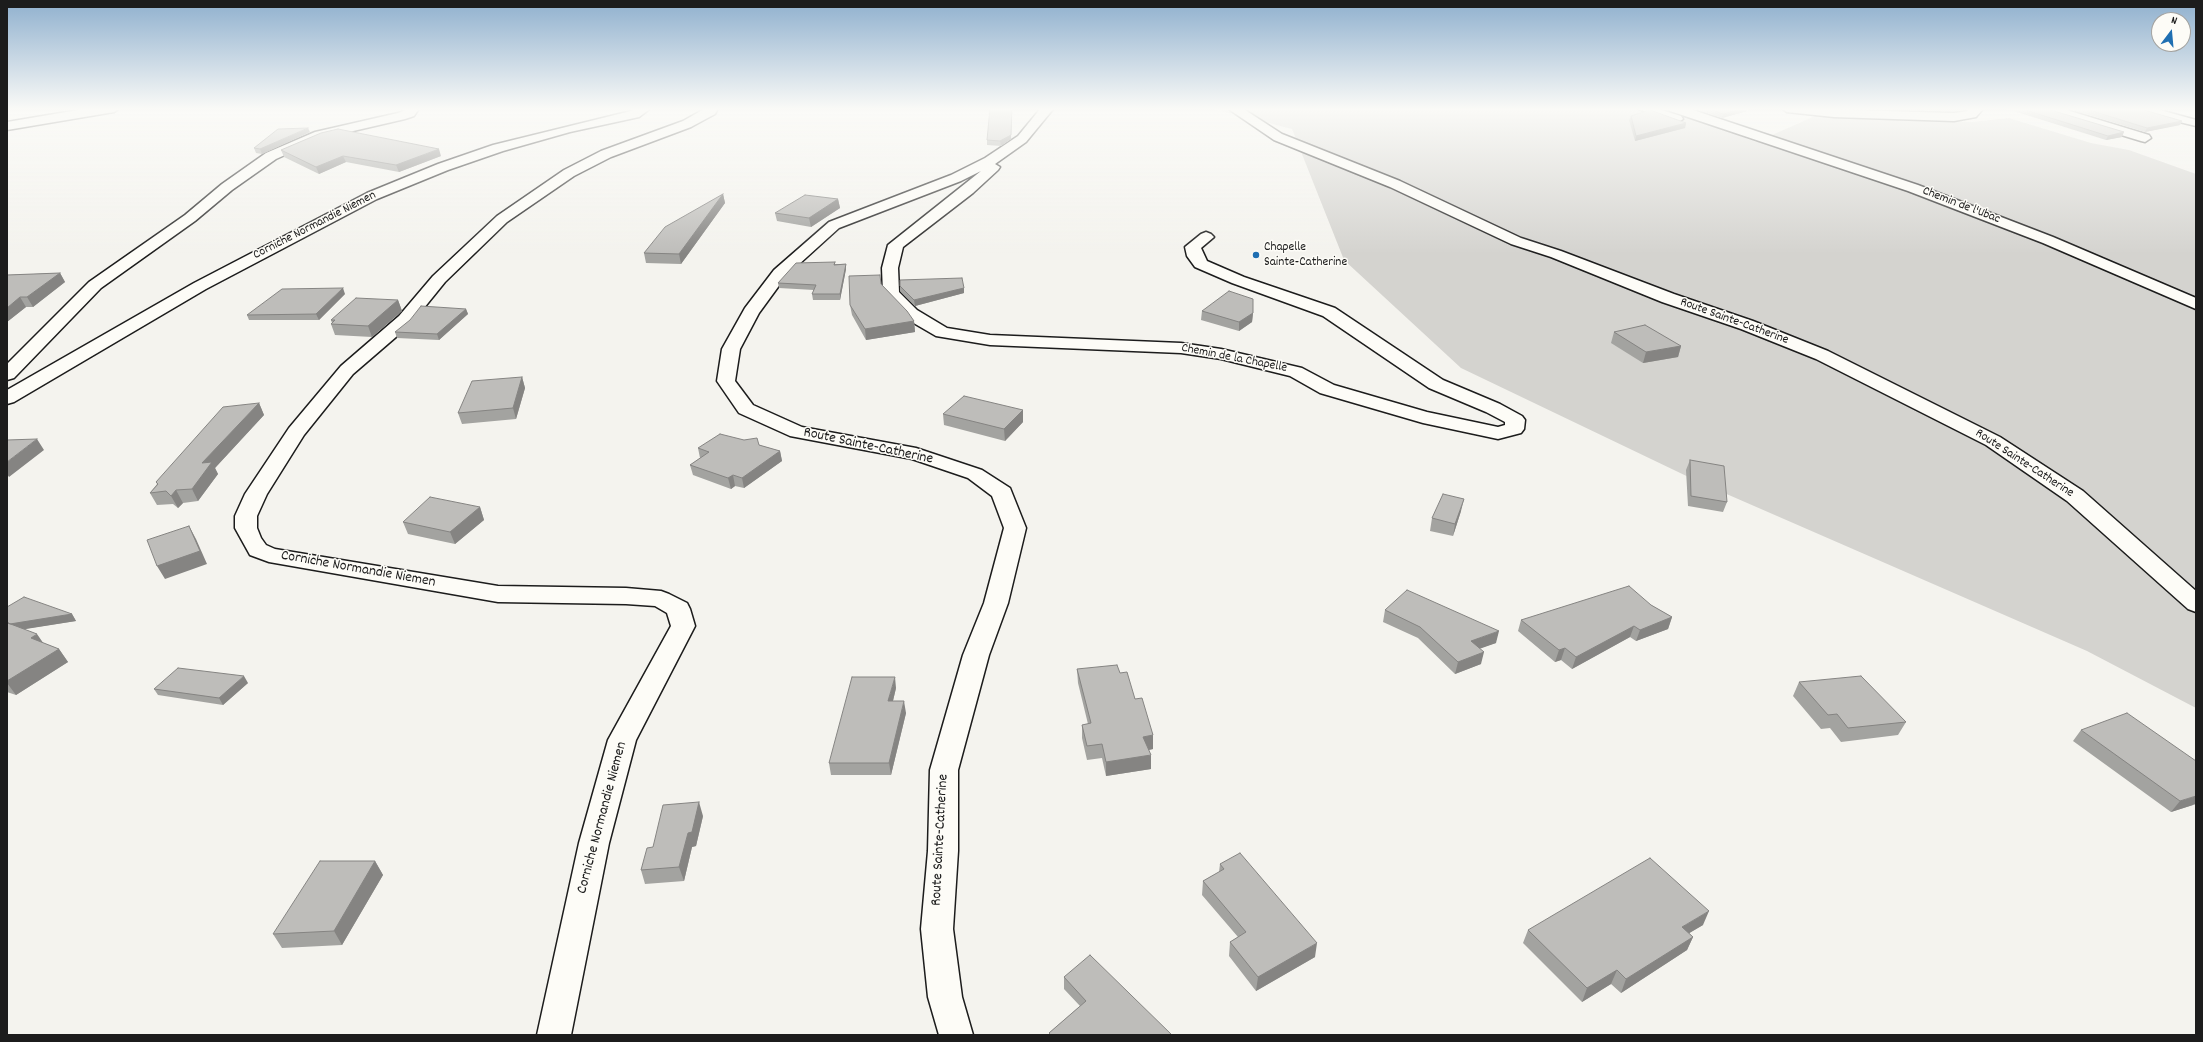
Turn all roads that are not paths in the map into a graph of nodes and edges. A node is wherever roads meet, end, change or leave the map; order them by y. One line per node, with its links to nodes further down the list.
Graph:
1 (271, 157): 11 (street)
2 (473, 157): 15 (street, Corniche Normandie Niemen)
3 (603, 157): 17 (street, Corniche Normandie Niemen)
4 (996, 157): 8 (street, Route Sainte-Catherine)
5 (1327, 157): 16 (street, Route Sainte-Catherine)
6 (1793, 157): 9 (street)
7 (1816, 157): 9 (street, Chemin de l'Ubac)
8 (990, 161): 12 (street, Chemin de la Chapelle); 18 (street, Route Sainte-Catherine)
9 (1838, 164): 13 (street, Chemin de l'Ubac)
10 (254, 184): 11 (street)
11 (197, 212): 14 (street)
12 (1206, 237)
13 (2196, 304)
14 (7, 374)
15 (7, 398)
16 (2196, 604)
17 (554, 1035)
18 (956, 1035)

